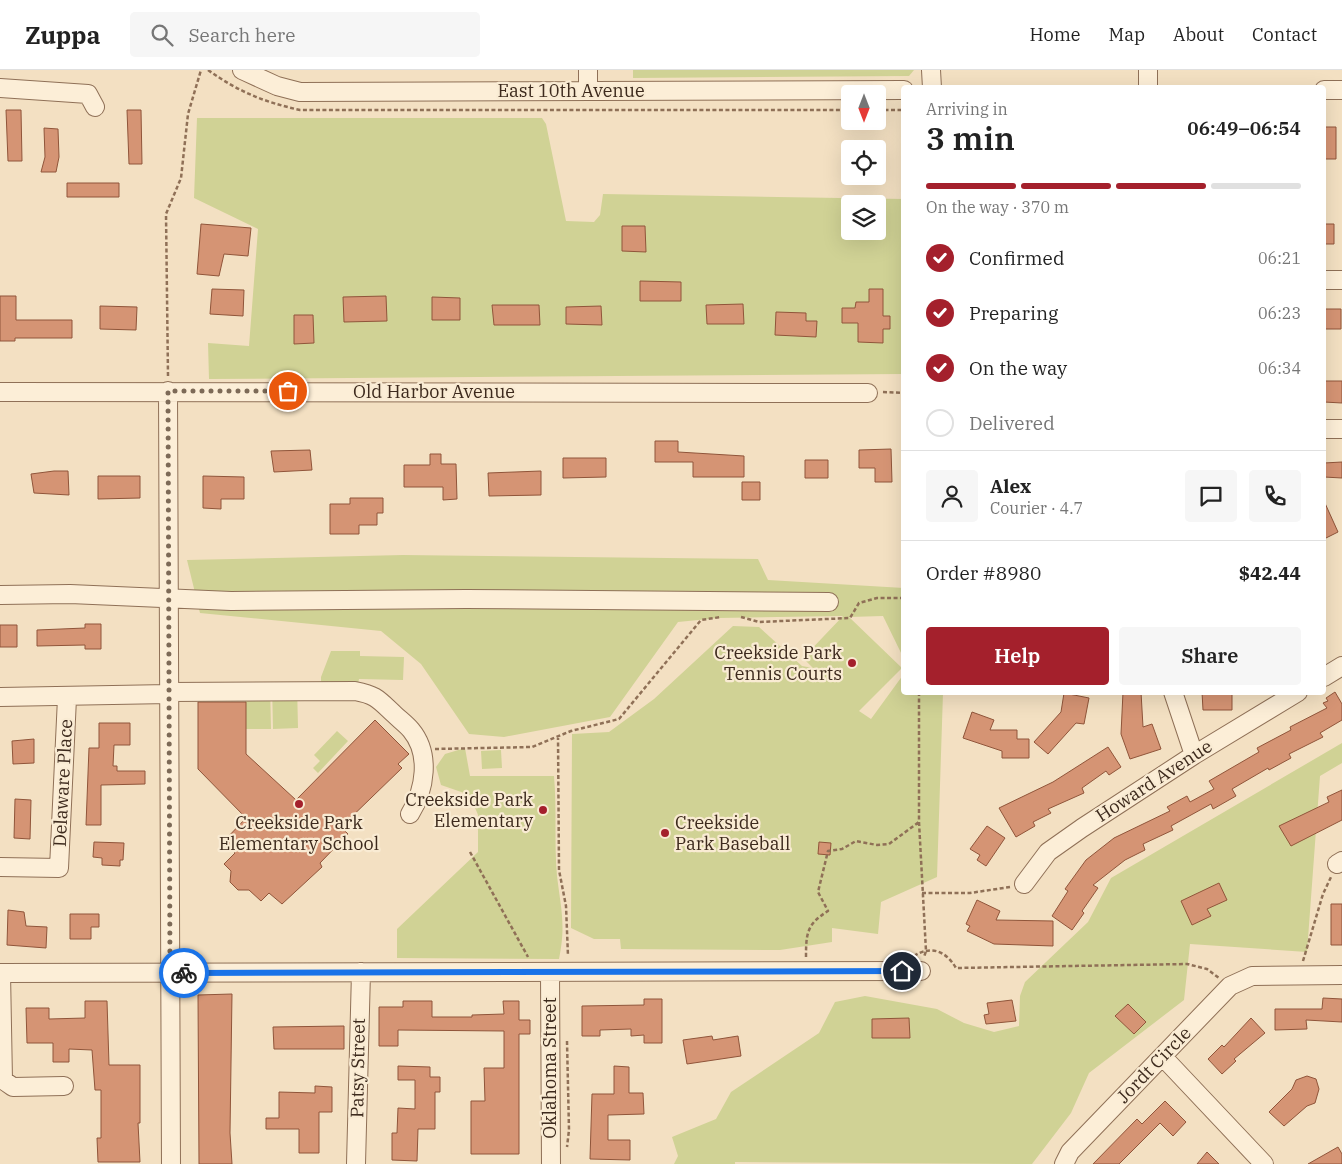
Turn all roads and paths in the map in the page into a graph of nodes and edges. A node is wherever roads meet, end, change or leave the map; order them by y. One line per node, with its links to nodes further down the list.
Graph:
1 (201, 70): 18 (path)
2 (242, 70): 12 (street, East 10th Avenue)
3 (588, 70): 12 (street)
4 (931, 70): 6 (street)
5 (1148, 70): 7 (street)
6 (932, 85)
7 (1148, 85)
8 (0, 88): 13 (street)
9 (901, 90): 12 (street, East 10th Avenue)
10 (1326, 90): 11 (street)
11 (1342, 90)
12 (588, 91)
13 (95, 107)
14 (886, 110): 15 (path)
15 (901, 110)
16 (1326, 280): 17 (street)
17 (1342, 280)
18 (168, 391): 19 (street, Old Harbor Avenue); 20 (street, Old Harbor Avenue); 25 (street)
19 (0, 392)
20 (868, 393): 21 (path)
21 (901, 393)
22 (1326, 429): 23 (street)
23 (1342, 429)
24 (0, 596): 25 (street)
25 (169, 596): 27 (street); 32 (street)
26 (901, 598): 28 (path)
27 (829, 602)
28 (734, 615)
29 (726, 616): 38 (path)
30 (1342, 666): 31 (street)
31 (1326, 676)
32 (169, 693): 37 (street); 39 (street); 57 (street)
33 (919, 695): 42 (path)
34 (1174, 695): 40 (street)
35 (1293, 695): 40 (street, Howard Avenue)
36 (0, 697): 37 (street)
37 (67, 698): 45 (street, Delaware Place)
38 (558, 736): 39 (path); 51 (path)
39 (420, 750): 41 (street)
40 (1194, 755): 46 (street, Howard Avenue)
41 (410, 814)
42 (919, 822): 47 (path); 49 (path)
43 (470, 852): 50 (path)
44 (1340, 863): 59 (path)
45 (0, 867)
46 (1024, 884): 47 (path)
47 (922, 893): 48 (path)
48 (926, 951): 52 (path); 53 (path)
49 (806, 956)
50 (530, 961)
51 (568, 964)
52 (1207, 969)
53 (921, 971): 55 (street)
54 (361, 972): 55 (street); 57 (street); 63 (street, Patsy Street)
55 (550, 972): 64 (street, Oklahoma Street)
56 (0, 973): 57 (street); 61 (street)
57 (170, 973): 62 (street)
58 (1342, 975): 59 (street)
59 (1299, 976): 60 (street, Jordt Circle)
60 (1163, 1057): 65 (street, Jordt Circle); 66 (street)
61 (64, 1086)
62 (171, 1164)
63 (356, 1164)
64 (551, 1164)
65 (1064, 1164)
66 (1264, 1164)

